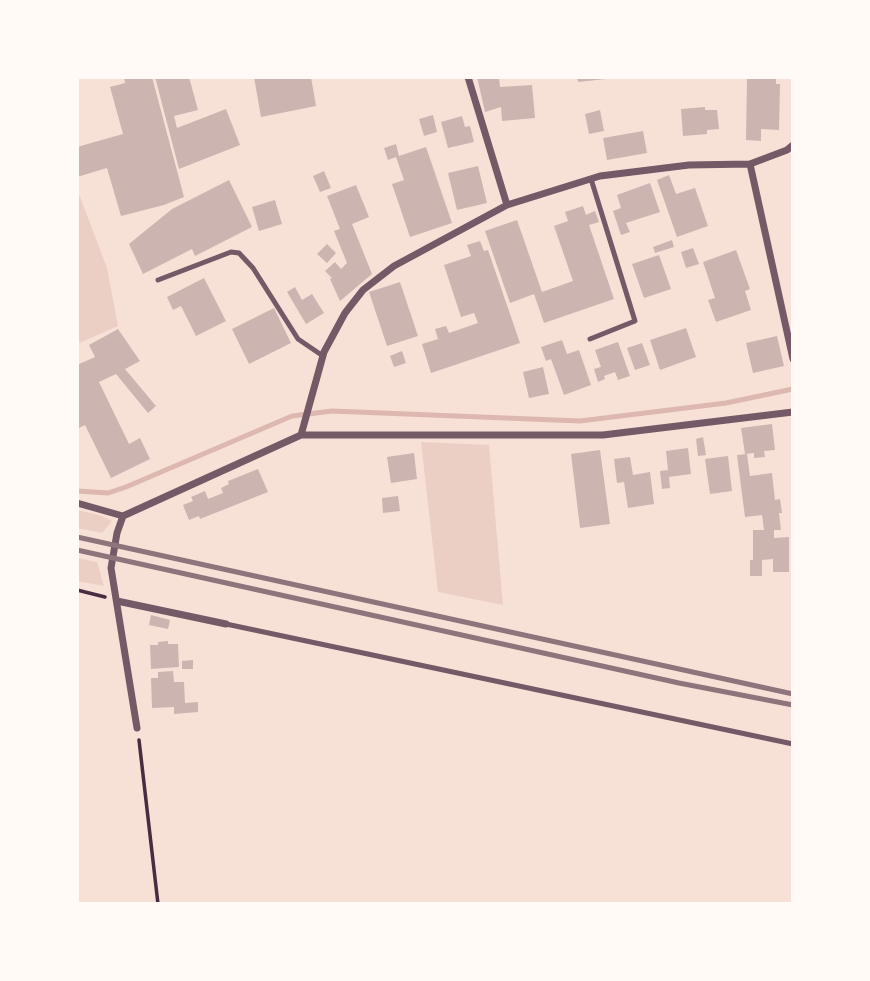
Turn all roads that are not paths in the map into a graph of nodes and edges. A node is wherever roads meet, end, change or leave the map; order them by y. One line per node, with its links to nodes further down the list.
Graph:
1 (468, 77): 5 (street)
2 (793, 145): 3 (street)
3 (750, 164): 4 (street); 9 (street)
4 (591, 179): 5 (street); 7 (lane)
5 (507, 205): 8 (street)
6 (158, 280): 8 (lane)
7 (590, 339)
8 (323, 356): 11 (street)
9 (793, 359)
10 (793, 412): 11 (street)
11 (301, 435): 13 (street)
12 (77, 503): 13 (street)
13 (123, 516): 14 (street)
14 (117, 601): 15 (street); 16 (street)
15 (226, 624): 17 (lane)
16 (137, 728)
17 (793, 744)

